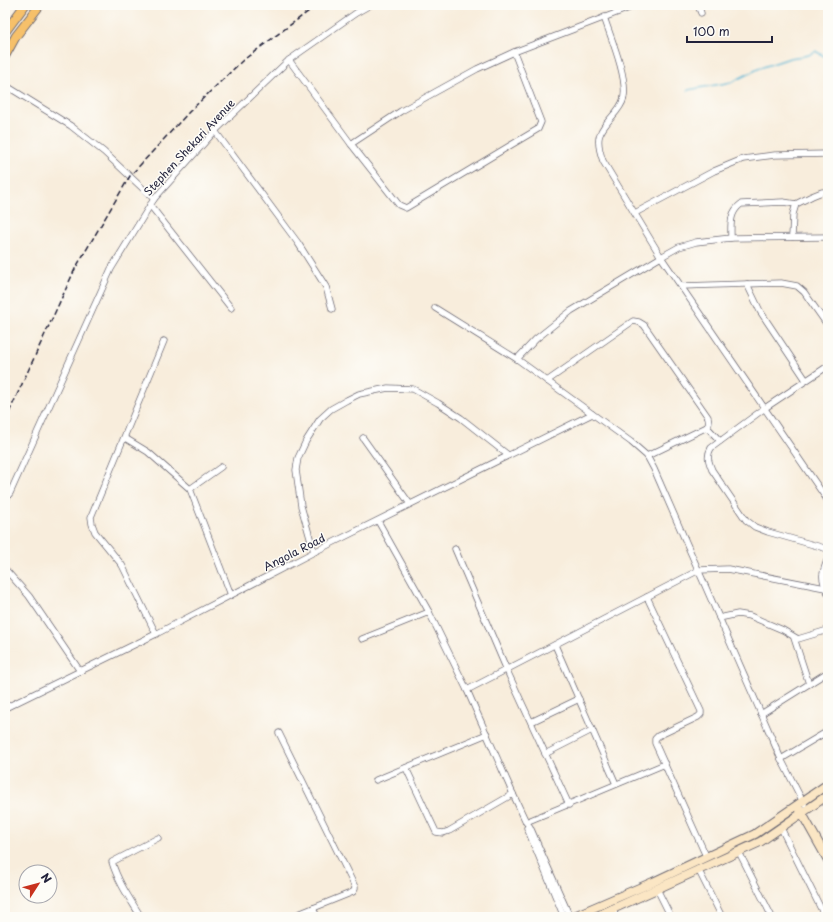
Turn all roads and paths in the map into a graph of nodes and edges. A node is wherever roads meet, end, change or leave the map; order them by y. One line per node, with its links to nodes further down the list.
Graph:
1 (25, 5): 8 (main road)
2 (40, 5): 10 (main road)
3 (370, 5): 11 (street, Stephen Shekari Avenue)
4 (637, 5): 7 (street)
5 (698, 5): 6 (street)
6 (701, 13)
7 (604, 17): 9 (street); 20 (street)
8 (5, 32)
9 (514, 52): 14 (street); 14 (street)
10 (5, 56)
11 (289, 60): 13 (street, Stephen Shekari Avenue); 14 (street)
12 (5, 85): 17 (street)
13 (216, 130): 17 (street, Stephen Shekari Avenue); 30 (street)
14 (351, 144)
15 (828, 154): 20 (street)
16 (828, 192): 18 (street)
17 (154, 198): 19 (street, Stephen Shekari Avenue)
18 (796, 204): 21 (street); 23 (street)
19 (150, 205): 28 (street); 47 (street, Stephen Shekari Avenue)
20 (635, 213): 25 (street)
21 (792, 237): 22 (street); 23 (street)
22 (826, 237): 24 (street)
23 (731, 238): 25 (street)
24 (828, 243)
25 (661, 256): 27 (street); 33 (street)
26 (747, 284): 27 (street); 31 (street); 35 (street)
27 (682, 286): 37 (street)
28 (231, 308)
29 (435, 308): 33 (street)
30 (332, 309)
31 (828, 326)
32 (164, 341): 40 (street)
33 (517, 359): 36 (street)
34 (828, 366): 35 (street)
35 (806, 380): 37 (street)
36 (547, 381): 38 (street); 39 (street)
37 (765, 408): 42 (street); 48 (street)
38 (592, 414): 43 (street, Angola Road); 44 (street)
39 (707, 427): 42 (street); 44 (street)
40 (125, 438): 46 (street); 63 (street)
41 (363, 438): 49 (street)
42 (720, 441): 52 (street)
43 (508, 455): 49 (street, Angola Road); 53 (street)
44 (647, 456): 56 (street)
45 (221, 467): 46 (street)
46 (190, 489): 58 (street)
47 (5, 500)
48 (828, 501)
49 (410, 504): 50 (street, Angola Road)
50 (378, 521): 53 (street, Angola Road); 60 (street)
51 (455, 549): 67 (street)
52 (828, 549)
53 (314, 552): 58 (street, Angola Road)
54 (828, 558): 57 (street)
55 (5, 569): 68 (street)
56 (699, 570): 57 (street); 59 (street); 61 (street)
57 (827, 590)
58 (231, 595): 63 (street, Angola Road)
59 (647, 597): 66 (street); 82 (street)
60 (429, 612): 65 (street); 71 (street)
61 (720, 618): 64 (street); 74 (street)
62 (828, 630): 64 (street)
63 (156, 634): 68 (street, Angola Road)
64 (794, 638): 70 (street)
65 (362, 639)
66 (555, 645): 67 (street); 72 (street)
67 (507, 669): 71 (street); 75 (street)
68 (80, 671): 73 (street, Angola Road)
69 (828, 672): 70 (street)
70 (809, 684): 74 (street)
71 (467, 690): 79 (street)
72 (579, 699): 75 (street); 76 (street)
73 (5, 708)
74 (761, 714): 81 (street)
75 (531, 722): 80 (street)
76 (592, 730): 80 (street); 85 (street)
77 (828, 731): 81 (street)
78 (279, 733): 100 (street)
79 (487, 734): 83 (street); 87 (street)
80 (545, 754): 90 (street)
81 (781, 759): 89 (street)
82 (665, 764): 85 (street); 96 (street)
83 (406, 768): 84 (street); 87 (street)
84 (376, 780)
85 (616, 784): 90 (street)
86 (828, 784): 89 (street)
87 (513, 794): 92 (street)
88 (828, 795): 91 (street)
89 (800, 804): 91 (street); 96 (street)
90 (568, 805): 92 (street)
91 (804, 812): 93 (street); 97 (street)
92 (526, 822): 105 (street); 106 (street)
93 (781, 828): 95 (street); 112 (street)
94 (158, 838): 102 (street)
95 (739, 852): 98 (street); 111 (street)
96 (706, 856): 106 (street)
97 (828, 860)
98 (698, 869): 99 (street); 110 (street)
99 (657, 889): 101 (street); 109 (street)
100 (313, 908): 103 (street); 104 (street)
101 (612, 908): 107 (street); 108 (street)
102 (141, 917)
103 (291, 917)
104 (317, 917)
105 (564, 917)
106 (571, 917)
107 (595, 917)
108 (616, 917)
109 (671, 917)
110 (722, 917)
111 (772, 917)
112 (825, 917)

